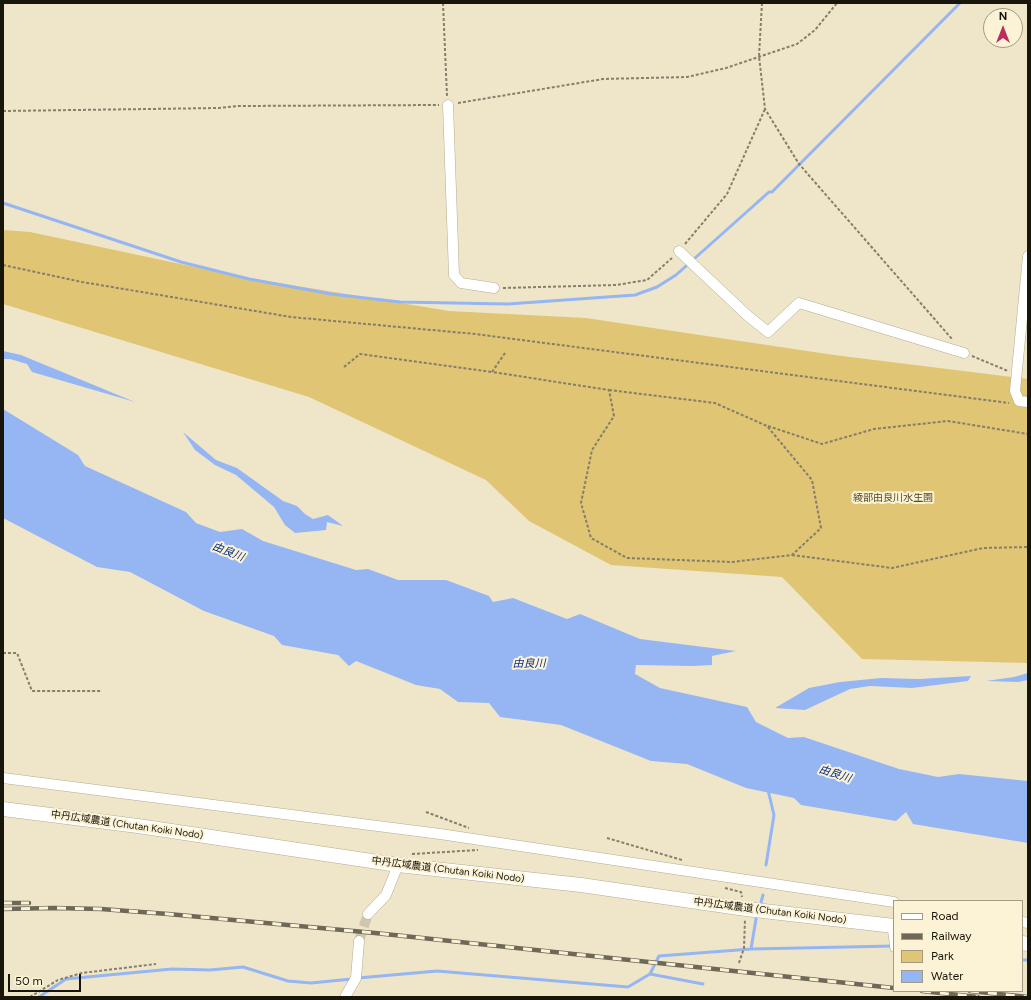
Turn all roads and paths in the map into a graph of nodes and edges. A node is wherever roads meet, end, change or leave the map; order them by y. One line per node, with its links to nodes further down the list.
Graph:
1 (443, 3): 5 (path)
2 (762, 3): 4 (path)
3 (837, 3): 4 (path)
4 (759, 56): 5 (path); 6 (path)
5 (448, 105): 7 (path); 11 (street)
6 (765, 109): 8 (path); 13 (path)
7 (3, 111)
8 (679, 250): 11 (path); 13 (street)
9 (1028, 256): 16 (street)
10 (3, 265): 19 (path)
11 (494, 288)
12 (505, 353): 15 (path)
13 (964, 353): 16 (path)
14 (344, 367): 15 (path)
15 (492, 372): 17 (path)
16 (1017, 375): 18 (street)
17 (609, 390): 20 (path); 23 (path)
18 (1028, 402)
19 (1013, 403)
20 (767, 426): 21 (path); 23 (path)
21 (1028, 434)
22 (1028, 547): 23 (path)
23 (792, 555)
24 (3, 653): 25 (path)
25 (101, 691)
26 (3, 778): 29 (street)
27 (3, 809): 28 (street, 中丹広域農道 (Chutan Koiki Nodo))
28 (398, 866): 30 (street, 中丹広域農道 (Chutan Koiki Nodo)); 31 (street)
29 (893, 902)
30 (754, 910): 32 (street, 中丹広域農道 (Chutan Koiki Nodo)); 35 (path)
31 (368, 914)
32 (892, 926): 34 (lane)
33 (359, 941): 38 (street)
34 (893, 949)
35 (739, 963)
36 (156, 964): 37 (path)
37 (30, 997)
38 (345, 997)

